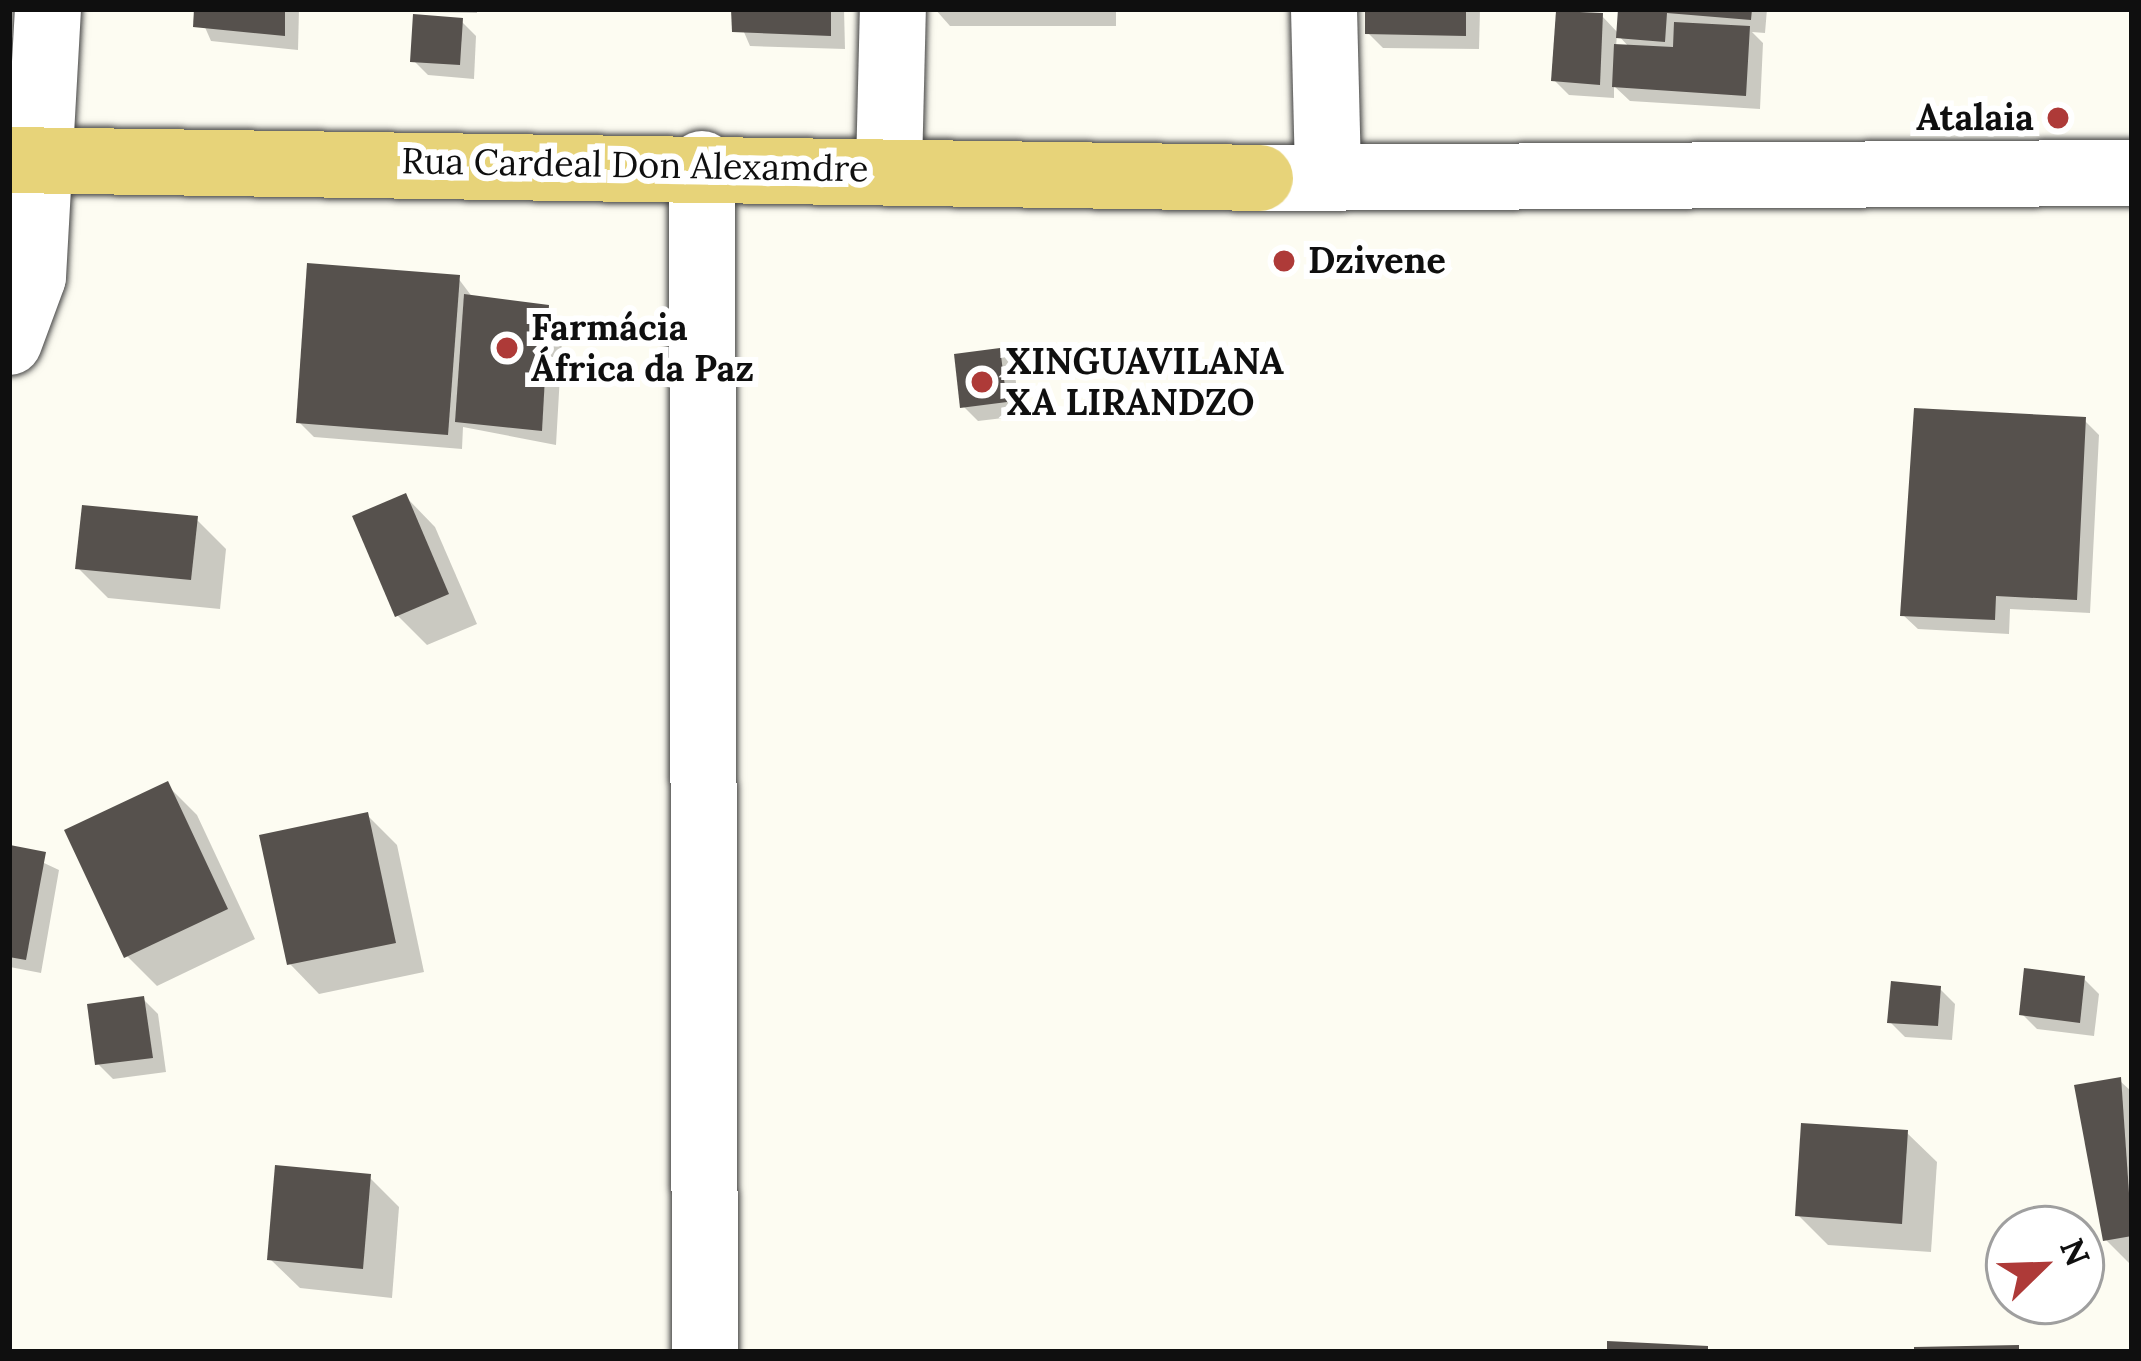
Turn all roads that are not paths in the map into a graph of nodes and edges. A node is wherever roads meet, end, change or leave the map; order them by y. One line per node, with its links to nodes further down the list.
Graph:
1 (48, 9): 4 (street)
2 (892, 9): 6 (street)
3 (1324, 9): 8 (street)
4 (27, 160): 5 (main road, Rua Cardeal Don Alexamdre); 10 (street)
5 (702, 164): 6 (main road, Rua Cardeal Don Alexamdre); 11 (street)
6 (889, 168): 9 (main road, Rua Cardeal Don Alexamdre)
7 (2132, 173): 8 (street)
8 (1328, 174): 9 (street)
9 (1260, 178)
10 (9, 342)
11 (705, 1352)

